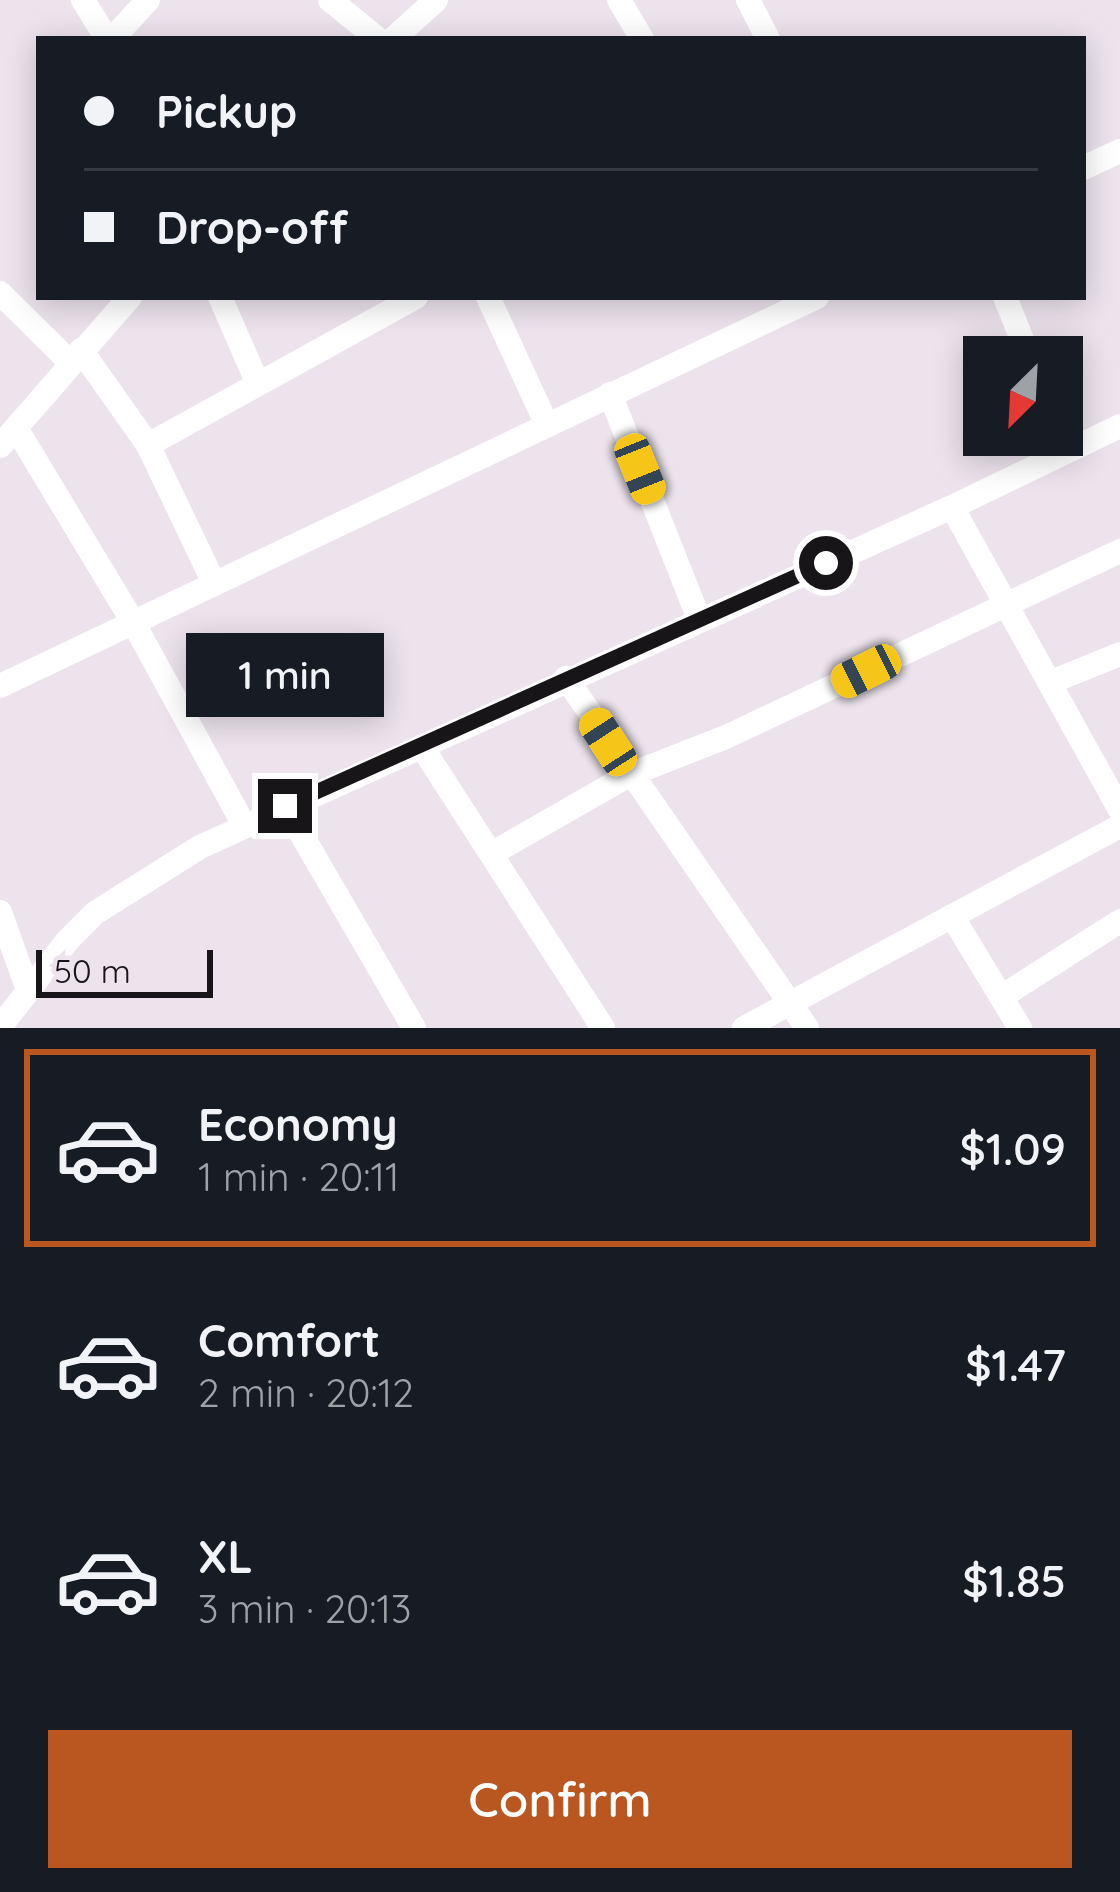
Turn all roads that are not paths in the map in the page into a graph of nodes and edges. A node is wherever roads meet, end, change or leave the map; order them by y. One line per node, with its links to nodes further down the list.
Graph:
1 (83, 0): 7 (street)
2 (148, 0): 8 (street)
3 (330, 0): 9 (street)
4 (436, 0): 10 (street)
5 (620, 0): 11 (street)
6 (748, 0): 12 (street)
7 (107, 36)
8 (112, 36)
9 (374, 36)
10 (396, 36)
11 (640, 36)
12 (766, 36)
13 (1120, 151): 14 (street)
14 (1086, 167)
15 (0, 293): 23 (street)
16 (127, 300): 23 (street)
17 (221, 300): 24 (street)
18 (411, 300): 24 (street)
19 (489, 300): 26 (street)
20 (802, 300): 25 (street)
21 (1006, 300): 22 (street)
22 (1021, 336)
23 (76, 356): 29 (street); 30 (street)
24 (258, 384): 30 (street)
25 (610, 394): 26 (street); 36 (street)
26 (546, 423): 34 (street)
27 (1120, 426): 28 (street)
28 (1083, 436)
29 (8, 437): 37 (street)
30 (148, 445): 34 (street)
31 (1039, 456): 32 (street)
32 (952, 507): 35 (street); 36 (street)
33 (1120, 551): 35 (street)
34 (214, 583): 37 (street)
35 (1007, 603): 40 (street); 43 (street)
36 (700, 619): 39 (street)
37 (133, 622): 41 (street); 46 (street)
38 (1120, 654): 40 (street)
39 (566, 678): 42 (street); 43 (street)
40 (1051, 682): 45 (street)
41 (0, 686)
42 (422, 747): 44 (street); 48 (street)
43 (629, 775): 48 (street); 56 (street)
44 (285, 806): 46 (street); 58 (street)
45 (1120, 810)
46 (244, 825): 52 (street)
47 (1120, 826): 50 (street)
48 (491, 854): 59 (street)
49 (0, 912): 53 (street)
50 (952, 916): 55 (street); 56 (street)
51 (1115, 934): 55 (street)
52 (68, 940): 53 (street); 54 (street)
53 (8, 957): 54 (street)
54 (28, 990): 57 (street)
55 (1001, 997): 62 (street)
56 (790, 1004): 60 (street); 61 (street)
57 (0, 1027)
58 (414, 1028)
59 (603, 1028)
60 (744, 1028)
61 (807, 1028)
62 (1020, 1028)

